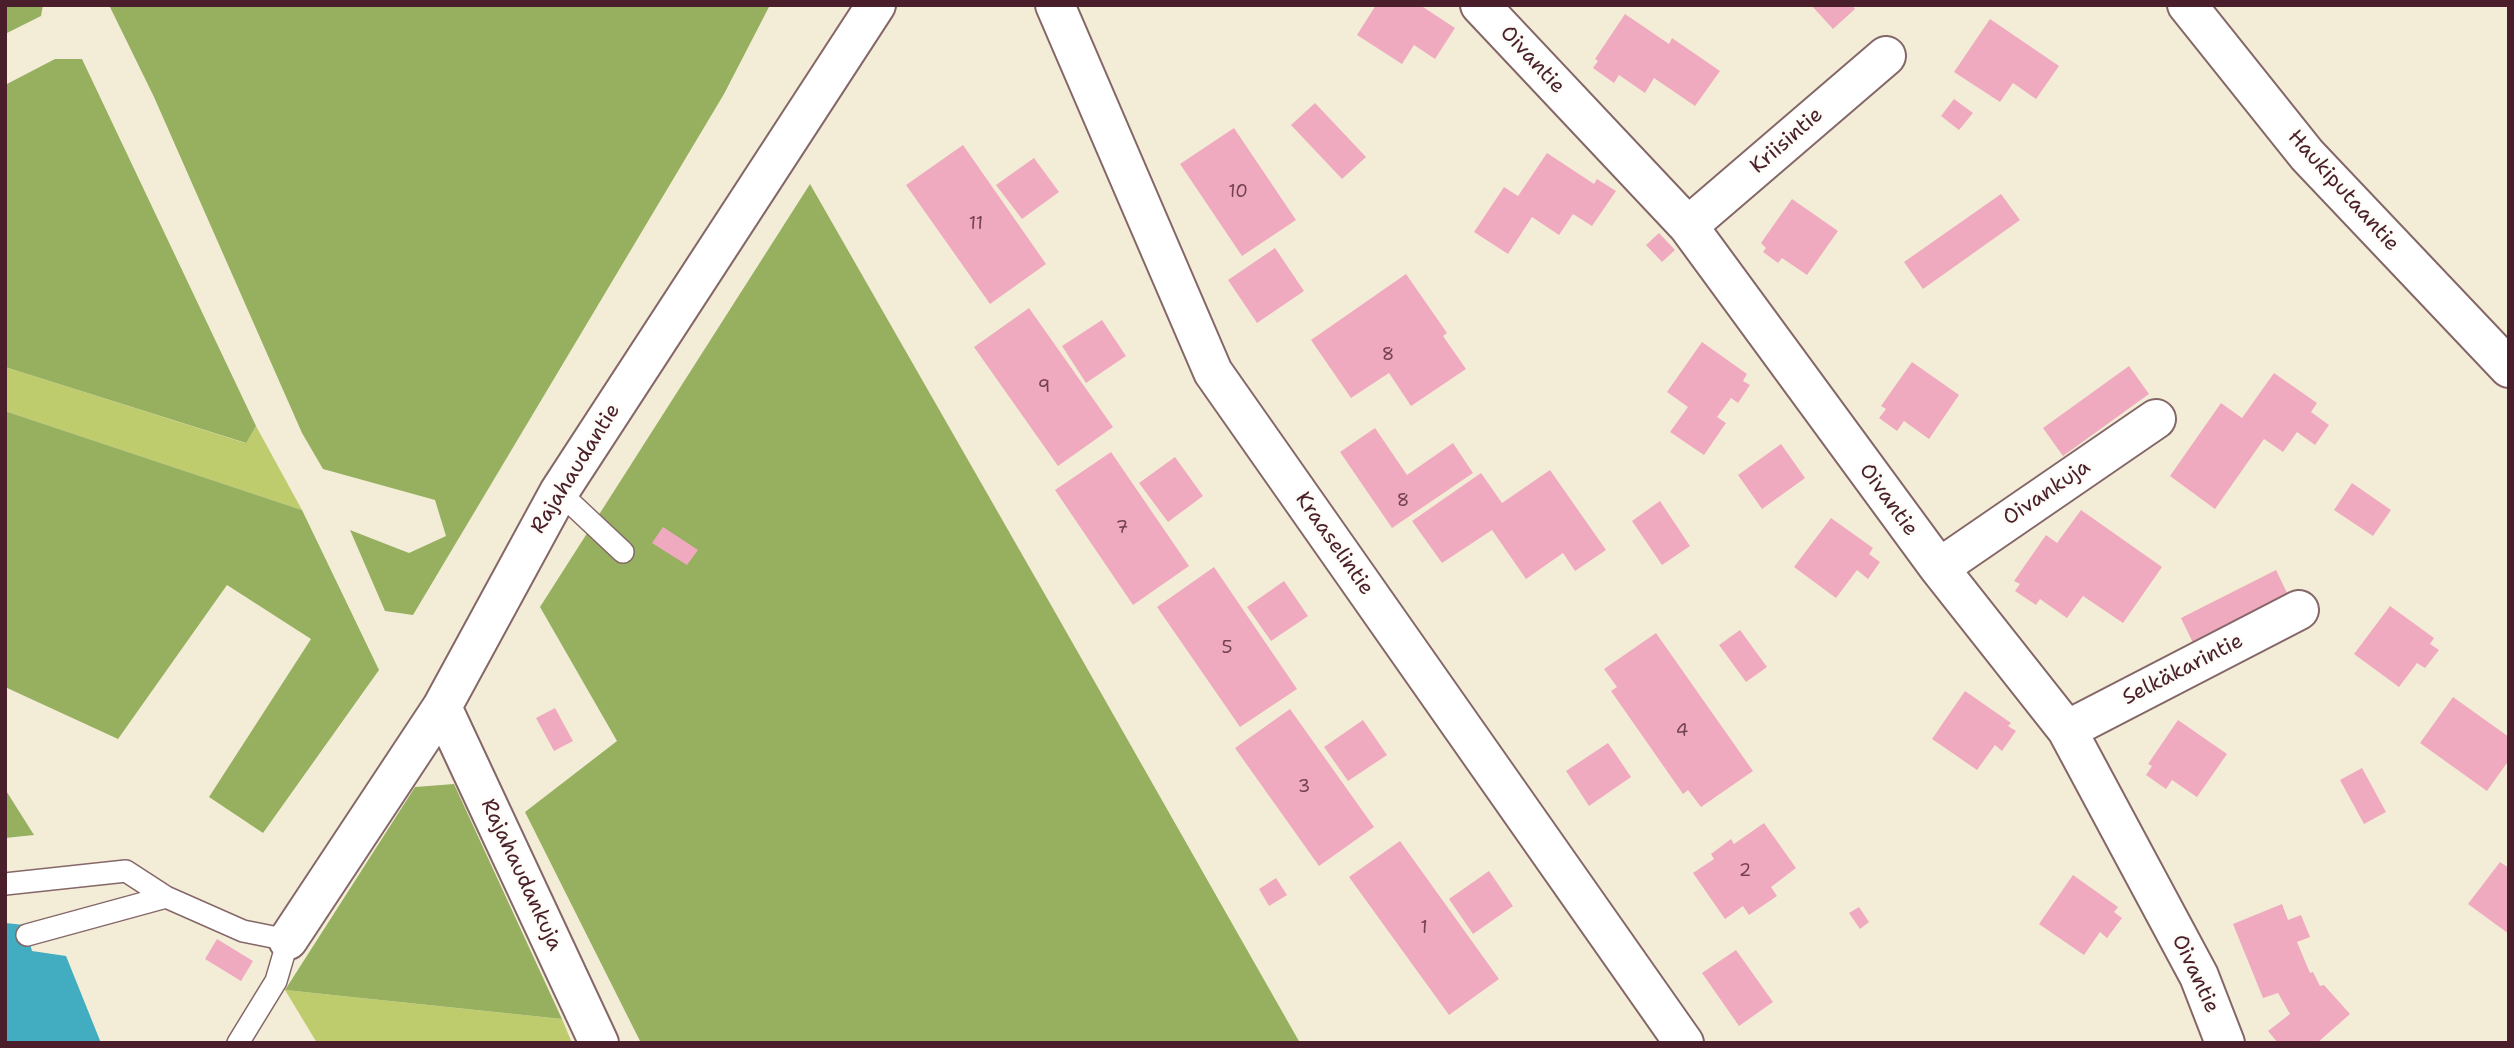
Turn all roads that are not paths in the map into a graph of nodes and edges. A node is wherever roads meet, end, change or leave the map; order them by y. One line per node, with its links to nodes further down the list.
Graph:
1 (876, 5): 9 (street, Rajahaudantie)
2 (1055, 5): 21 (street, Kraaselintie)
3 (1480, 5): 6 (street, Oivantie)
4 (2187, 5): 7 (street, Haukiputaantie)
5 (1885, 56): 6 (street, Kriisintie)
6 (1688, 226): 11 (street, Oivantie)
7 (2509, 368)
8 (2156, 419): 11 (street, Oivankuja)
9 (559, 492): 10 (lane); 13 (street, Rajahaudantie)
10 (623, 552)
11 (1939, 568): 14 (street, Oivantie)
12 (2299, 610): 14 (street, Selkäkarintie)
13 (442, 707): 18 (street, Rajahaudantie); 20 (street, Rajahaudankuja)
14 (2067, 730): 22 (street, Oivantie)
15 (5, 884): 16 (lane)
16 (166, 897): 17 (lane); 18 (lane)
17 (27, 935)
18 (288, 940): 19 (lane)
19 (238, 1043)
20 (599, 1043)
21 (1684, 1043)
22 (2225, 1043)

